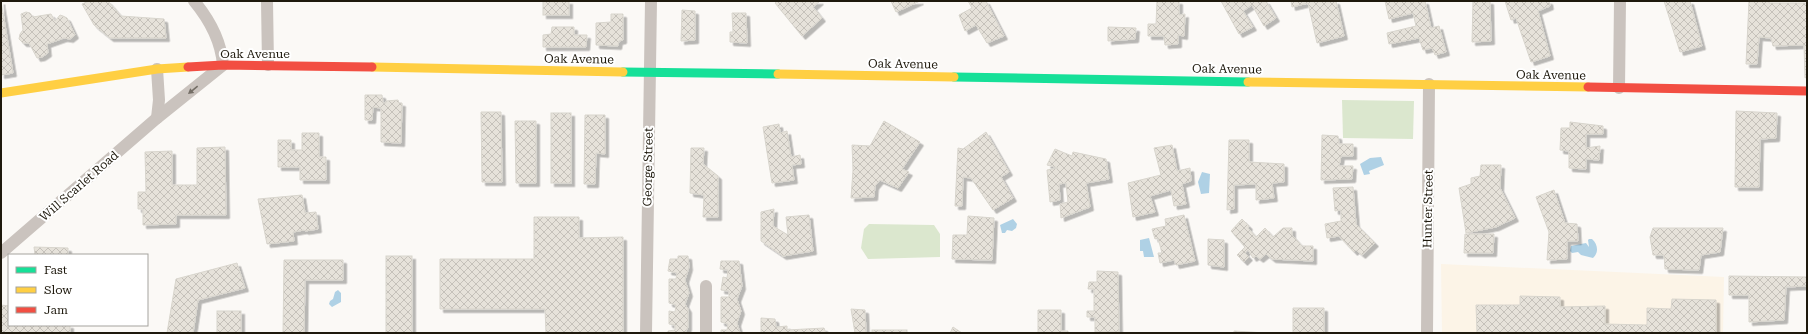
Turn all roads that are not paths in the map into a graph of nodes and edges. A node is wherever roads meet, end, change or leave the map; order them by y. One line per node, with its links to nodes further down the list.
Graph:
1 (194, 1): 5 (street)
2 (267, 1): 6 (street)
3 (651, 1): 8 (street, George Street)
4 (1620, 1): 10 (street)
5 (223, 65): 6 (street, Oak Avenue); 7 (street, Oak Avenue); 13 (street, Will Scarlet Road, one-way to 13)
6 (268, 65): 8 (street, Oak Avenue)
7 (157, 69): 12 (street, Oak Avenue); 13 (street)
8 (650, 72): 9 (street, Oak Avenue); 16 (street, George Street)
9 (1429, 84): 10 (street, Oak Avenue); 18 (street, Hunter Street)
10 (1619, 88): 11 (street, Oak Avenue)
11 (1807, 91)
12 (1, 93)
13 (157, 118): 14 (street, Will Scarlet Road)
14 (1, 253)
15 (706, 286): 17 (street)
16 (646, 333)
17 (706, 333)
18 (1427, 333)

